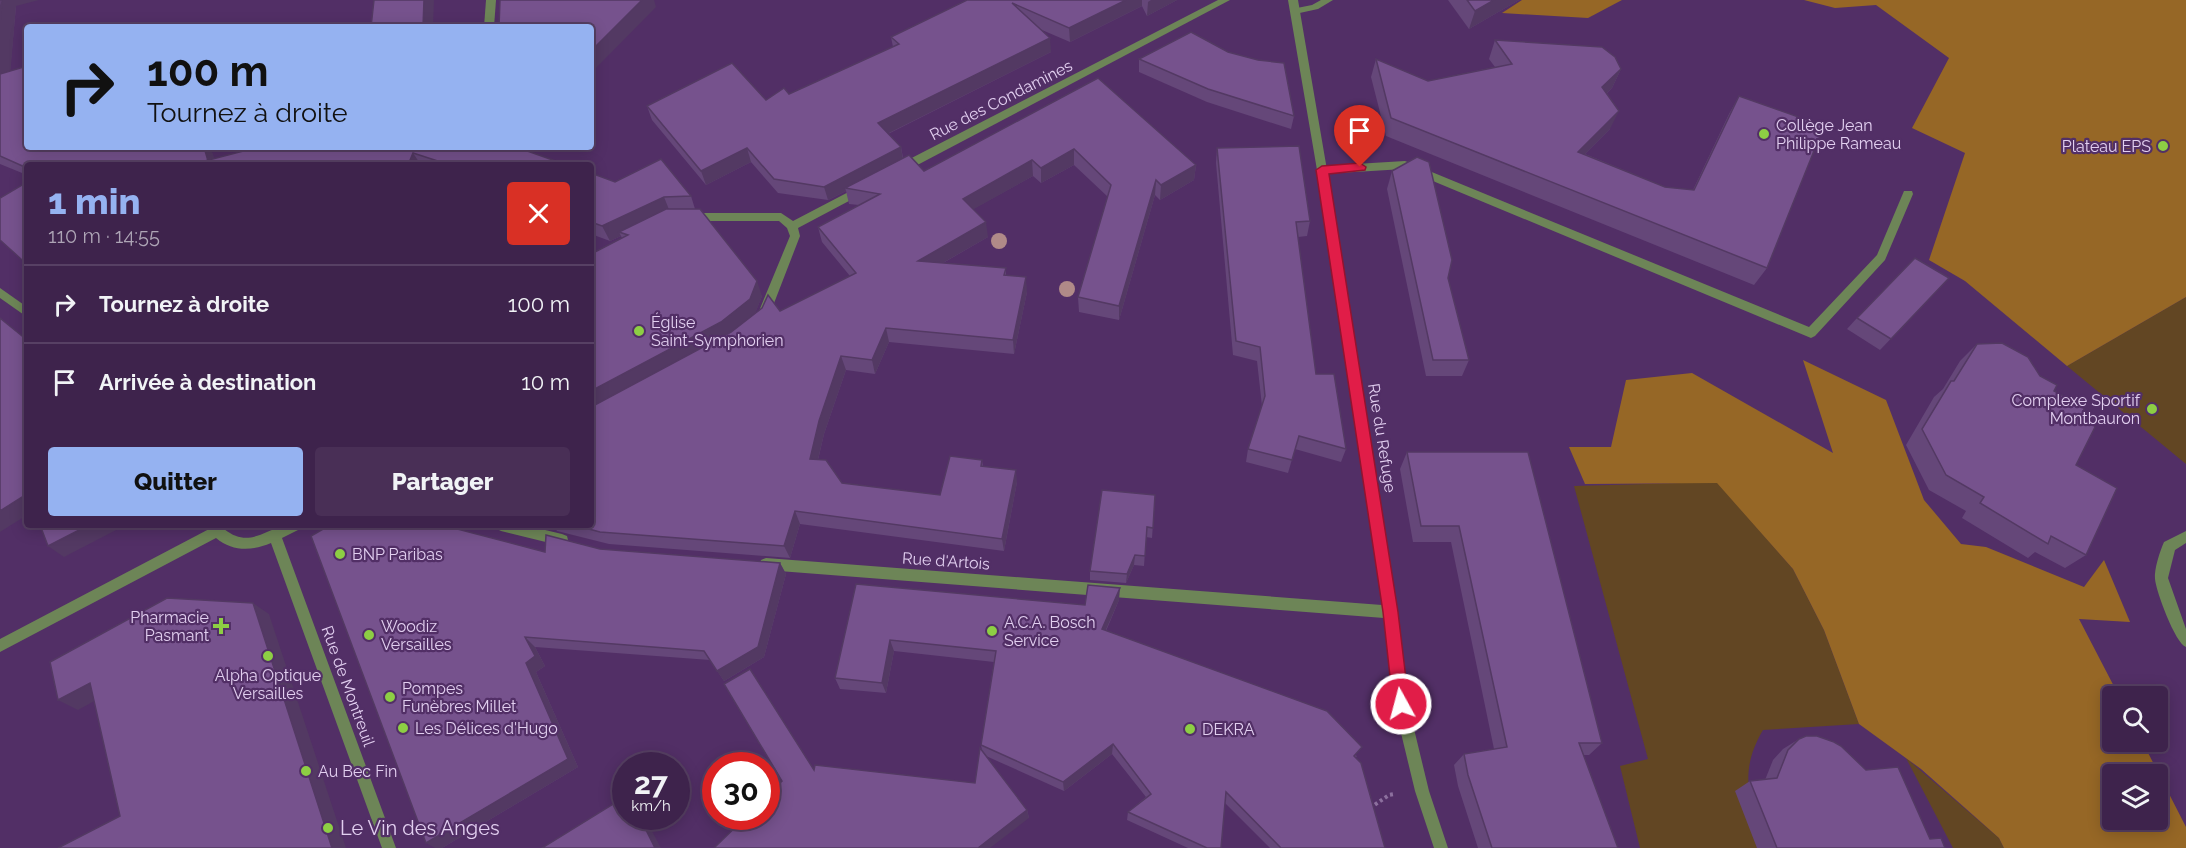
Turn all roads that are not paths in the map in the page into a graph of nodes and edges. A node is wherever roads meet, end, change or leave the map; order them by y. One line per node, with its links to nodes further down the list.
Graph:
1 (491, 0): 6 (street)
2 (1225, 0): 8 (street, Rue des Condamines)
3 (1293, 0): 5 (street, Rue du Refuge)
4 (1328, 0): 5 (street)
5 (1295, 11): 7 (street, Rue du Refuge)
6 (489, 24)
7 (1322, 170): 10 (street); 23 (street, Rue du Refuge)
8 (891, 174)
9 (870, 185): 12 (street)
10 (1908, 194)
11 (678, 217): 12 (street)
12 (792, 226): 15 (street)
13 (0, 292): 14 (street)
14 (24, 311)
15 (762, 318)
16 (218, 528): 19 (street); 25 (street)
17 (290, 528): 19 (street)
18 (513, 528): 21 (street)
19 (274, 536): 26 (street, Rue de Montreuil)
20 (2186, 537): 24 (street)
21 (576, 544)
22 (750, 563): 23 (street, Rue d'Artois)
23 (1390, 612): 27 (street, Rue du Refuge)
24 (2186, 641)
25 (0, 646)
26 (389, 848)
27 (1441, 848)

